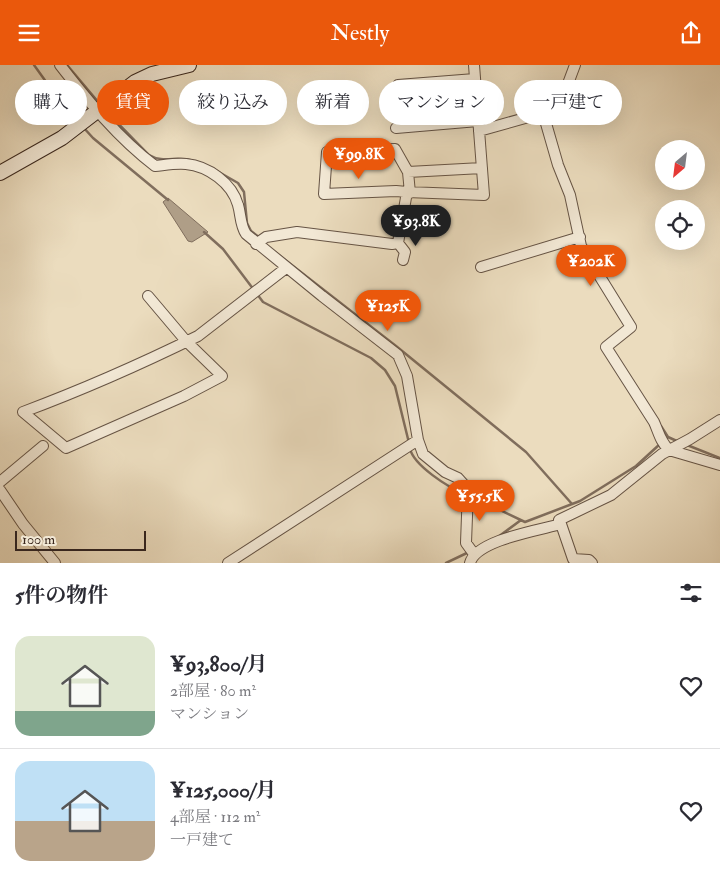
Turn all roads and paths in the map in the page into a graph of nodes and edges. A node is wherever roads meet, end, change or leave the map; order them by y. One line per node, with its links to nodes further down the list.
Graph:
1 (60, 65): 9 (street)
2 (474, 65): 5 (street)
3 (575, 65): 8 (street)
4 (181, 66): 6 (main road)
5 (475, 79): 7 (street); 14 (street)
6 (141, 80)
7 (462, 80)
8 (569, 80)
9 (97, 104)
10 (97, 113): 18 (main road)
11 (514, 119): 14 (street)
12 (115, 125): 21 (street)
13 (546, 125): 20 (street)
14 (478, 126): 15 (street); 16 (street)
15 (396, 128)
16 (482, 168): 17 (street); 19 (street)
17 (408, 172): 19 (street); 19 (street)
18 (0, 173)
19 (409, 193): 22 (street)
20 (580, 237): 24 (street); 30 (street)
21 (261, 241): 22 (street); 25 (street)
22 (398, 243): 23 (street)
23 (404, 260)
24 (481, 267)
25 (286, 268): 27 (street); 29 (street)
26 (148, 296): 27 (street)
27 (186, 341): 27 (street)
28 (720, 420): 30 (street)
29 (412, 444): 36 (street); 38 (street)
30 (671, 444): 32 (street); 35 (street)
31 (43, 446): 33 (street)
32 (720, 465)
33 (0, 482)
34 (0, 491): 37 (street)
35 (561, 524): 36 (street); 39 (street)
36 (471, 554)
37 (55, 563)
38 (228, 563)
39 (592, 563)

